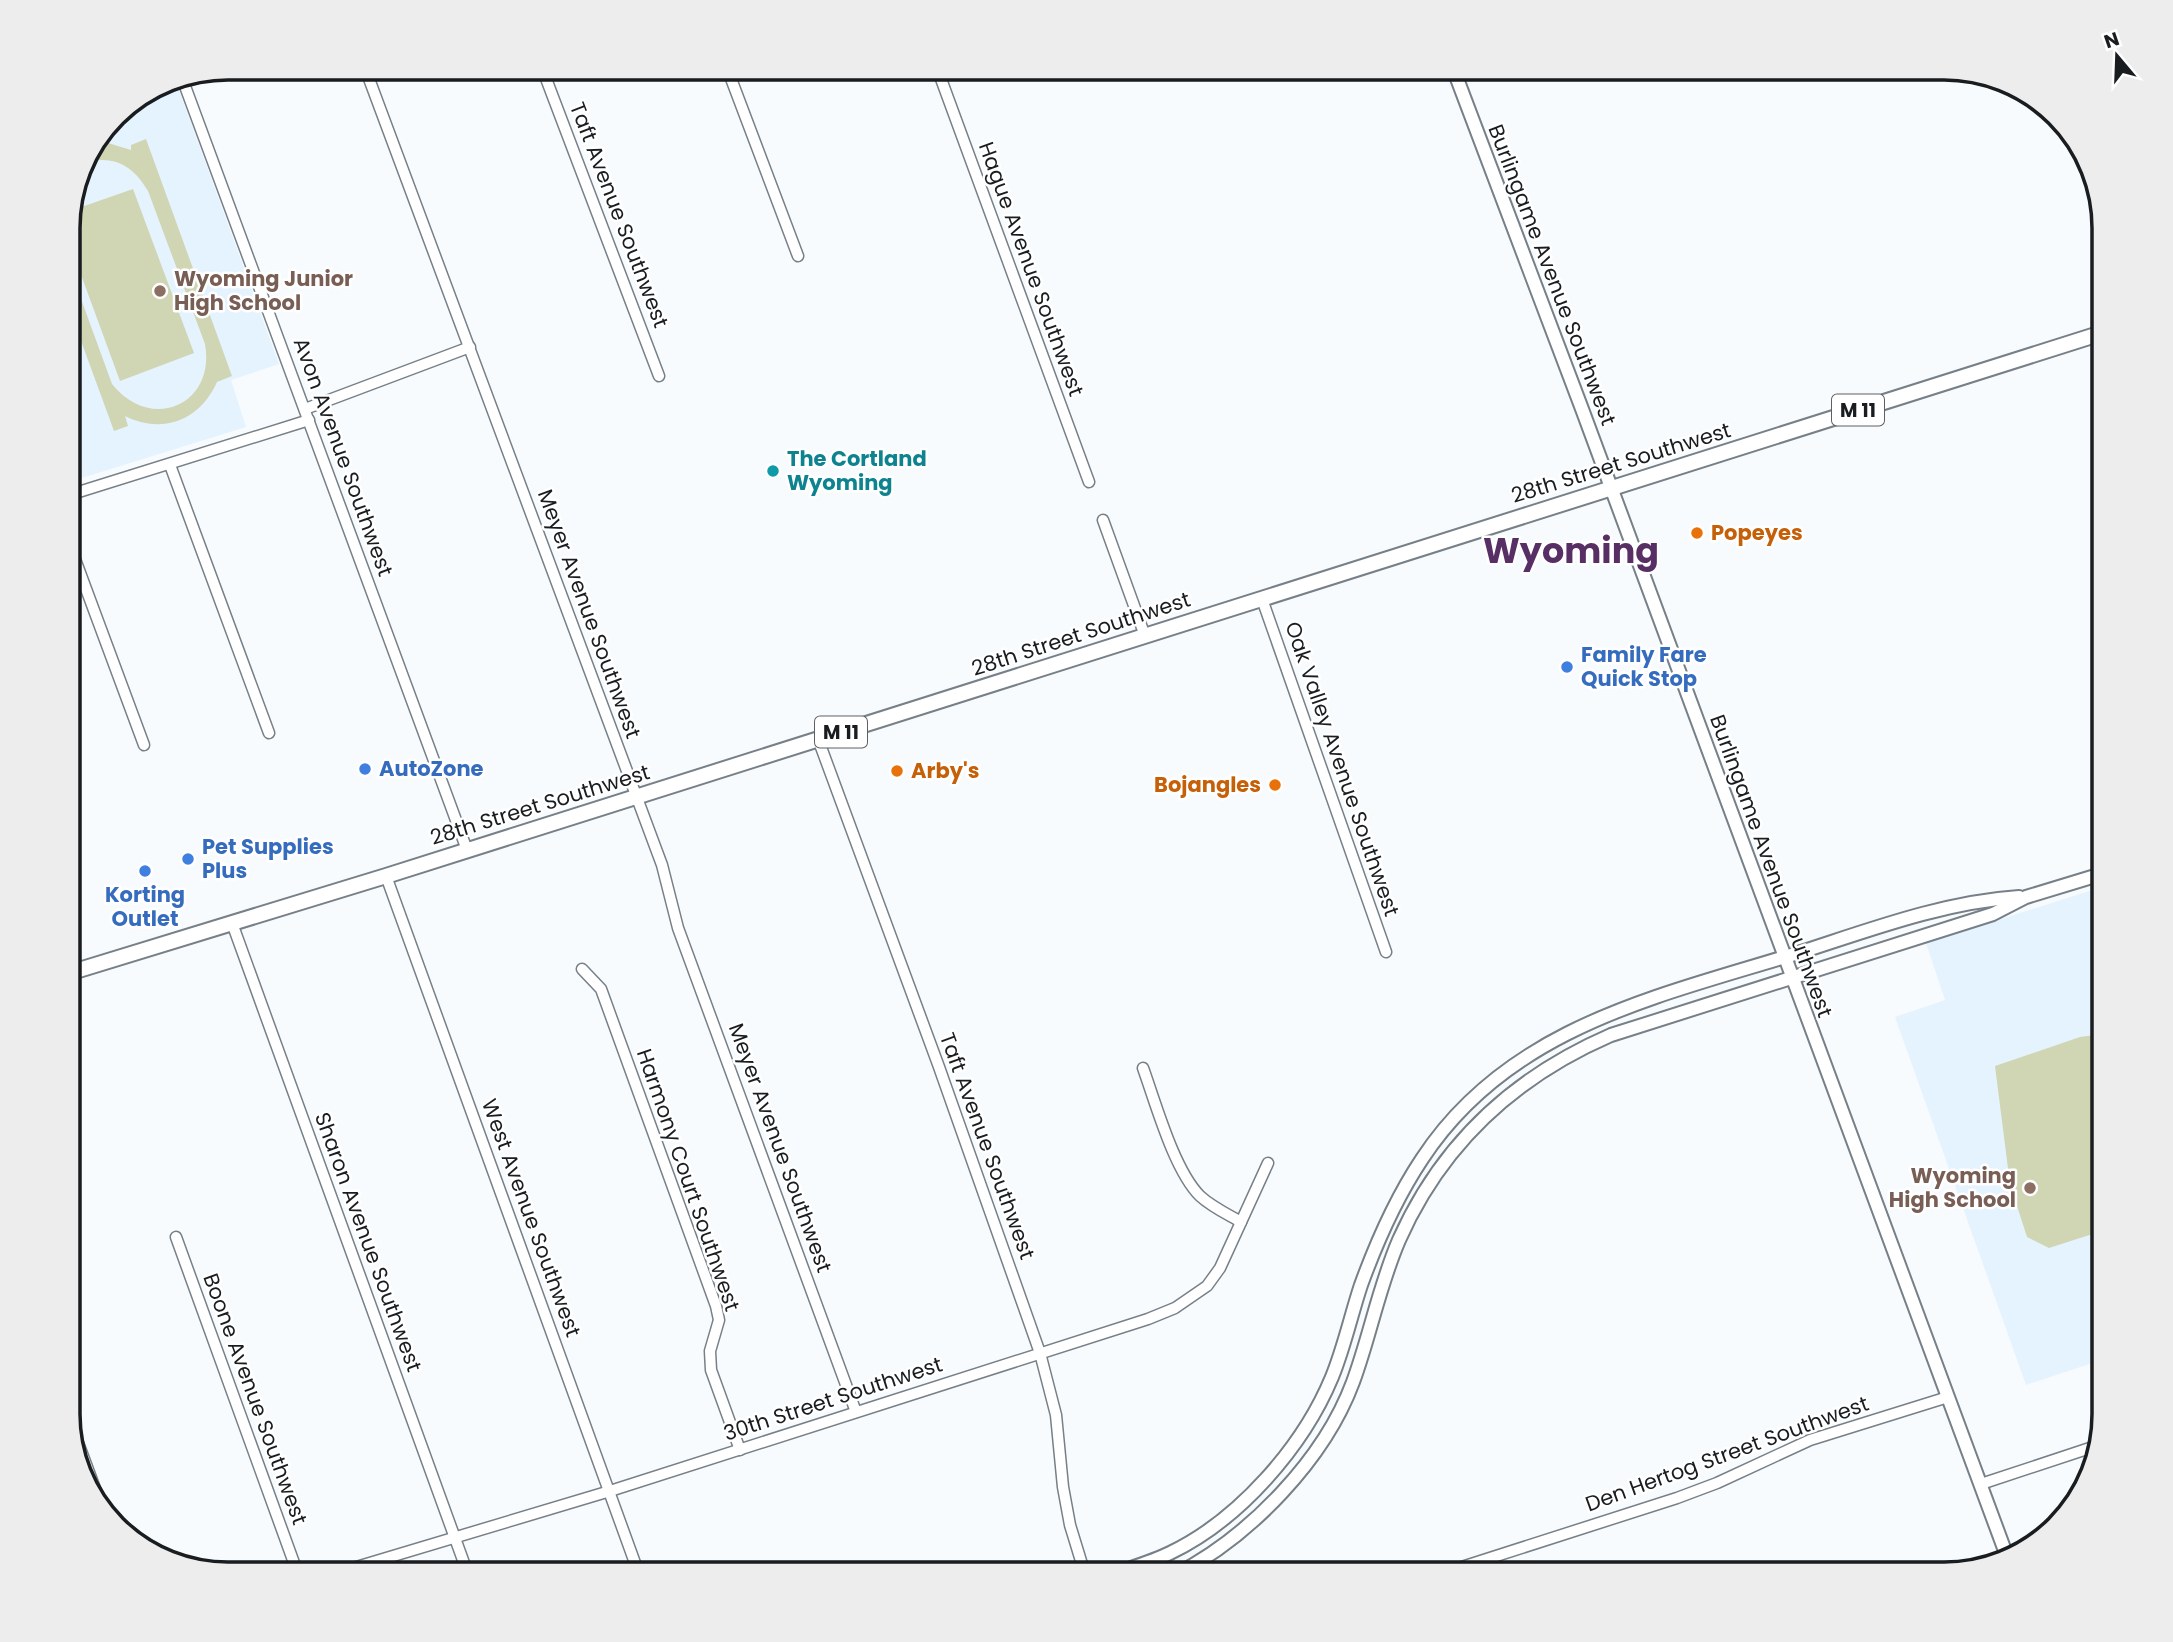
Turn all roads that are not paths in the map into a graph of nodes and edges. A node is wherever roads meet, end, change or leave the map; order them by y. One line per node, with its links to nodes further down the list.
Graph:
1 (1458, 80): 15 (street, Burlingame Avenue Southwest)
2 (370, 81): 9 (street, Meyer Avenue Southwest)
3 (547, 81): 10 (street, Taft Avenue Southwest)
4 (732, 81): 7 (street)
5 (942, 81): 14 (street, Hague Avenue Southwest)
6 (185, 87): 11 (street, Avon Avenue Southwest)
7 (798, 256)
8 (2092, 336): 15 (main road, 28th Street Southwest / M 11)
9 (470, 347): 11 (street); 24 (street, Meyer Avenue Southwest)
10 (659, 376)
11 (305, 409): 12 (street, Avon Avenue Southwest)
12 (309, 420): 13 (street); 25 (street, Avon Avenue Southwest)
13 (170, 465): 16 (street); 21 (street)
14 (1089, 482)
15 (1612, 489): 19 (main road, 28th Street Southwest / M 11); 31 (street, Burlingame Avenue Southwest)
16 (81, 491)
17 (1103, 520): 20 (street)
18 (81, 575): 23 (street)
19 (1262, 598): 20 (main road, 28th Street Southwest / M 11); 30 (street, Oak Valley Avenue Southwest)
20 (1145, 636): 22 (main road, 28th Street Southwest / M 11)
21 (269, 733)
22 (818, 739): 24 (main road, 28th Street Southwest / M 11); 39 (street, Taft Avenue Southwest)
23 (144, 745)
24 (636, 797): 25 (main road, 28th Street Southwest / M 11); 41 (street, Meyer Avenue Southwest)
25 (467, 850): 26 (main road, 28th Street Southwest / M 11)
26 (386, 876): 29 (main road, 28th Street Southwest / M 11); 47 (street, West Avenue Southwest)
27 (2092, 877): 28 (street)
28 (2026, 897): 31 (street); 34 (street)
29 (232, 923): 32 (main road, 28th Street Southwest / M 11); 48 (street, Sharon Avenue Southwest)
30 (1386, 952)
31 (1784, 957): 34 (street, Burlingame Avenue Southwest); 44 (street)
32 (81, 969)
33 (582, 969): 43 (street, Harmony Court Southwest)
34 (1792, 977): 40 (street, Burlingame Avenue Southwest); 45 (street)
35 (1143, 1068): 37 (street)
36 (1268, 1163): 37 (street, 30th Street Southwest)
37 (1241, 1222): 39 (street, 30th Street Southwest)
38 (176, 1237): 50 (street, Boone Avenue Southwest)
39 (1040, 1353): 41 (street, 30th Street Southwest); 54 (street, Taft Avenue Southwest)
40 (1948, 1397): 46 (street, Burlingame Avenue Southwest); 57 (street, Den Hertog Street Southwest)
41 (856, 1412): 43 (street, 30th Street Southwest)
42 (2088, 1449): 46 (street)
43 (740, 1450): 47 (street, 30th Street Southwest)
44 (1280, 1461): 45 (street); 55 (street)
45 (1297, 1474): 56 (street)
46 (1981, 1484): 49 (street, Burlingame Avenue Southwest)
47 (610, 1491): 48 (street, 30th Street Southwest); 53 (street, West Avenue Southwest)
48 (454, 1537): 51 (street, 30th Street Southwest); 52 (street, Sharon Avenue Southwest)
49 (2004, 1549)
50 (294, 1562)
51 (372, 1562)
52 (463, 1562)
53 (635, 1562)
54 (1081, 1562)
55 (1146, 1562)
56 (1199, 1562)
57 (1477, 1562)

